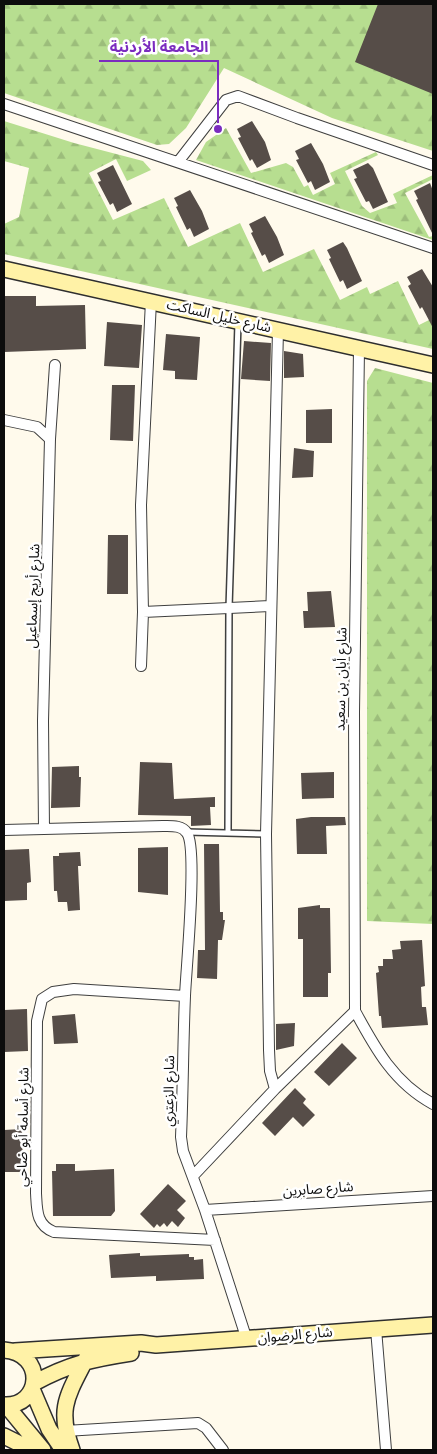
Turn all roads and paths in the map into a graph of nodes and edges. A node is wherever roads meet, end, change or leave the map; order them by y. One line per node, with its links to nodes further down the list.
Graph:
1 (4, 104): 2 (street)
2 (178, 162): 3 (street); 4 (street)
3 (433, 164)
4 (433, 248)
5 (4, 269): 6 (main road, شارع خليل الساكت)
6 (151, 301): 7 (main road, شارع خليل الساكت); 16 (street)
7 (238, 320): 8 (main road, شارع خليل الساكت); 15 (lane)
8 (278, 330): 9 (main road, شارع خليل الساكت); 14 (street)
9 (359, 349): 11 (main road, شارع خليل الساكت); 24 (street, شارع أبان بن سعيد)
10 (55, 365): 13 (street, شارع أريج إسماعيل)
11 (433, 365)
12 (4, 420): 13 (street)
13 (50, 439): 18 (street, شارع أريج إسماعيل)
14 (270, 606): 15 (street); 22 (street)
15 (229, 608): 16 (street); 21 (lane)
16 (143, 612): 17 (street)
17 (141, 666)
18 (44, 829): 19 (street); 20 (street)
19 (4, 830)
20 (187, 832): 21 (lane); 23 (street, شارع الزعتري)
21 (228, 832): 22 (lane)
22 (266, 834): 25 (street)
23 (185, 996): 27 (street, شارع الزعتري); 30 (street, شارع أسامة أبو ضاحي)
24 (355, 1011): 25 (street); 26 (street)
25 (275, 1089): 27 (street)
26 (433, 1104)
27 (193, 1176): 29 (street, شارع الزعتري)
28 (433, 1196): 29 (street, شارع صابرين)
29 (205, 1210): 30 (street, شارع الزعتري)
30 (215, 1240): 33 (street, شارع الزعتري)
31 (433, 1325): 32 (main road, شارع الرضوان)
32 (376, 1329): 33 (main road, شارع الرضوان); 46 (street)
33 (247, 1340): 34 (main road, شارع الرضوان)
34 (156, 1346): 35 (main road, شارع الرضوان); 36 (main road, شارع الرضوان)
35 (9, 1350): 37 (main road)
36 (86, 1360): 37 (main road, شارع الرضوان); 39 (main road)
37 (33, 1386): 38 (main road, شارع الرضوان); 43 (main road)
38 (5, 1405): 42 (main road)
39 (65, 1431): 44 (main road); 45 (street)
40 (4, 1436): 41 (main road)
41 (32, 1450)
42 (43, 1450)
43 (63, 1450)
44 (72, 1450)
45 (223, 1450)
46 (386, 1450)

